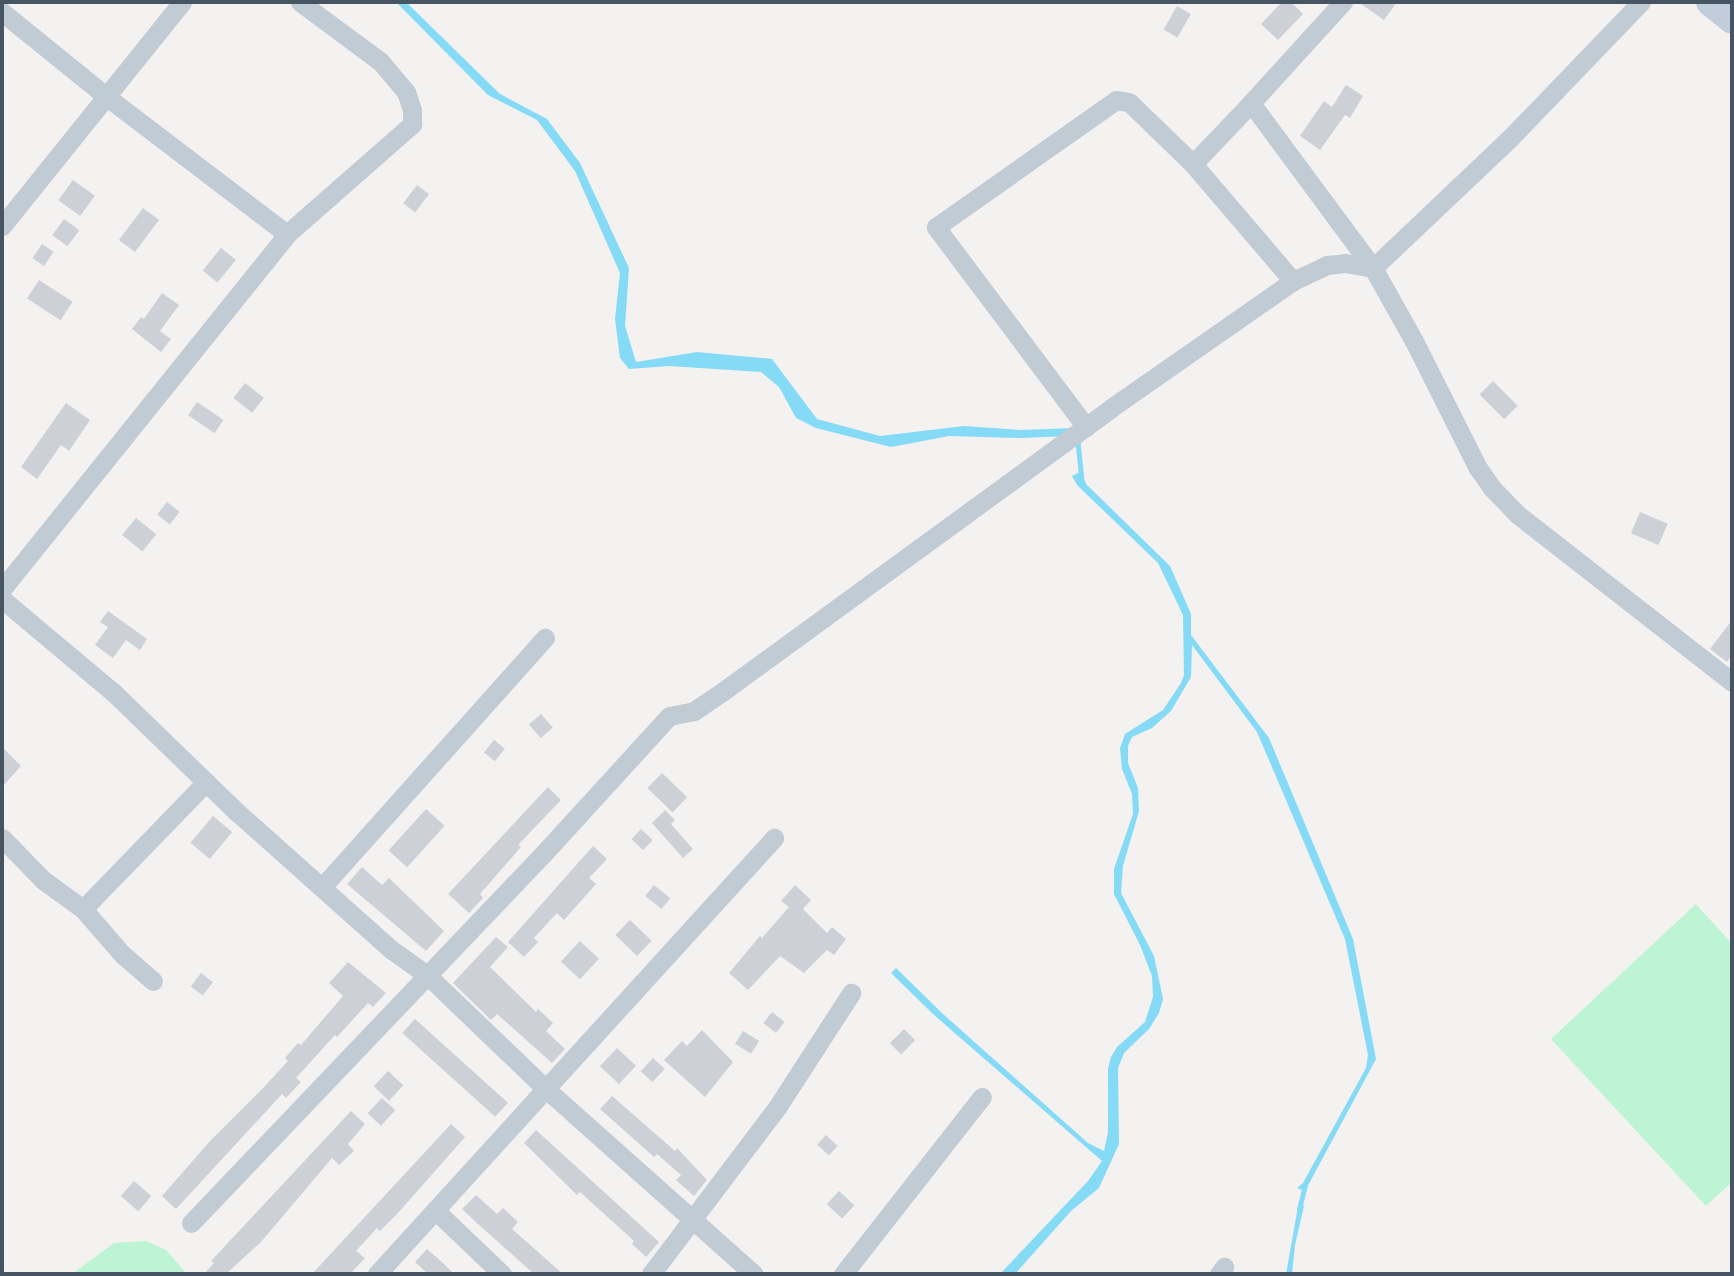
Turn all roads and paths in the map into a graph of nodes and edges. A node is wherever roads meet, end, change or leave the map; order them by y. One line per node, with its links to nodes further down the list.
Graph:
1 (182, 2): 8 (street)
2 (300, 2): 12 (street)
3 (1343, 2): 9 (street)
4 (1641, 2): 13 (street)
5 (1710, 2): 7 (main road)
6 (2, 12): 8 (street)
7 (1732, 20)
8 (107, 97): 11 (street); 12 (street)
9 (1251, 103): 10 (street); 13 (street)
10 (1193, 164): 14 (street); 15 (street)
11 (2, 226)
12 (287, 234): 16 (street)
13 (1373, 268): 14 (street); 19 (street)
14 (1293, 281): 15 (street)
15 (1080, 432): 25 (street)
16 (2, 589)
17 (2, 599): 20 (street)
18 (545, 638): 23 (street)
19 (1732, 682)
20 (206, 782): 23 (street); 24 (street)
21 (2, 838): 24 (street)
22 (774, 838): 28 (street)
23 (323, 886): 25 (street)
24 (83, 909): 26 (street)
25 (427, 975): 28 (street); 32 (street)
26 (153, 981)
27 (851, 993): 31 (street)
28 (546, 1089): 30 (street); 31 (street)
29 (982, 1097): 37 (street)
30 (435, 1210): 33 (street); 34 (street)
31 (693, 1218): 35 (street); 36 (street)
32 (191, 1223)
33 (377, 1274)
34 (502, 1274)
35 (651, 1274)
36 (754, 1274)
37 (843, 1274)

